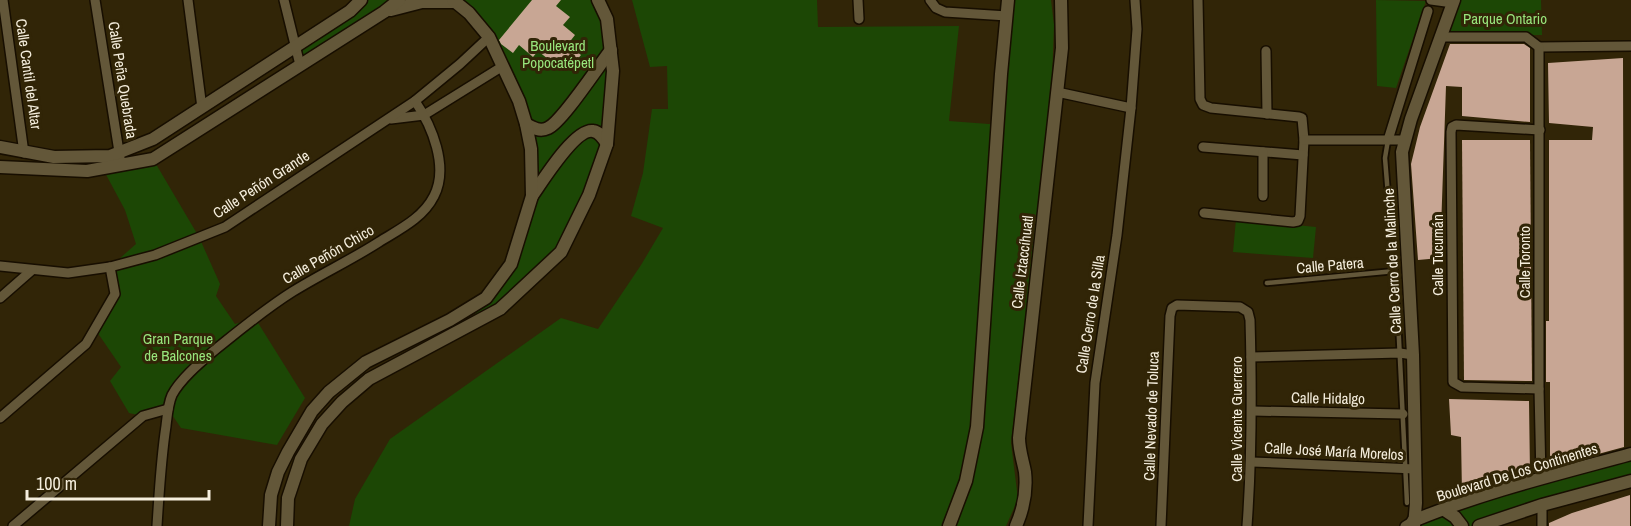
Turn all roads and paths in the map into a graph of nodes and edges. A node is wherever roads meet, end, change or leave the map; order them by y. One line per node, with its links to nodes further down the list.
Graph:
1 (3, 0): 46 (street, Calle Cantil del Altar)
2 (95, 0): 48 (street, Calle Peña Quebrada)
3 (188, 0): 32 (street)
4 (284, 0): 23 (street)
5 (399, 0): 18 (street)
6 (598, 0): 26 (street)
7 (858, 0): 20 (street)
8 (1008, 0): 19 (street, Calle Iztaccíhuatl)
9 (1061, 0): 30 (street, Calle Iztaccíhuatl)
10 (1135, 0): 33 (street, Calle Cerro de la Silla)
11 (1198, 0): 34 (street)
12 (1431, 0): 14 (street)
13 (457, 1): 18 (street); 21 (street)
14 (1454, 1): 22 (street, Calle Cerro de la Malinche)
15 (356, 4): 23 (street)
16 (933, 4): 19 (street)
17 (1428, 11): 40 (street, Calle Cerro de la Malinche)
18 (384, 12): 28 (street)
19 (1007, 16): 81 (street, Calle Iztaccíhuatl)
20 (859, 19)
21 (489, 37): 29 (street); 31 (street, Calle Peñón Grande)
22 (1441, 37): 24 (street); 41 (street, Calle Cerro de la Malinche)
23 (295, 46): 28 (street); 32 (street)
24 (1539, 46): 25 (street); 38 (street, Calle Toronto)
25 (1631, 46)
26 (611, 50): 37 (street); 42 (street)
27 (1266, 51): 34 (street)
28 (300, 65): 48 (street)
29 (503, 66): 35 (street, Calle Peñón Grande); 37 (street)
30 (1057, 92): 33 (street); 82 (street, Calle Iztaccíhuatl)
31 (415, 101): 35 (street, Calle Peñón Chico); 36 (street, Calle Peñón Grande)
32 (202, 108): 48 (street)
33 (1131, 108): 83 (street, Calle Cerro de la Silla)
34 (1267, 114): 39 (street)
35 (424, 115): 36 (street, Calle Peñón Grande); 64 (street, Calle Peñón Chico)
36 (389, 120): 54 (street, Calle Peñón Grande)
37 (526, 124): 50 (street)
38 (1540, 130): 63 (street, Calle Toronto); 63 (street, Calle Tucumán)
39 (1304, 140): 40 (street); 47 (street)
40 (1388, 140): 41 (street); 56 (lane, Calle Cerro de la Malinche)
41 (1405, 140): 61 (street, Calle Cerro de la Malinche)
42 (608, 144): 50 (street); 80 (street)
43 (0, 147): 46 (street)
44 (1203, 147): 45 (street)
45 (1263, 152): 47 (street); 51 (street)
46 (24, 153): 48 (street)
47 (1303, 154): 52 (street)
48 (120, 159): 49 (street)
49 (0, 167)
50 (532, 196): 79 (street)
51 (1263, 196)
52 (1204, 213)
53 (0, 266): 55 (street, Calle Peñón Grande)
54 (110, 267): 55 (street, Calle Peñón Grande); 67 (street)
55 (32, 270): 58 (street)
56 (1395, 271): 57 (lane, Calle Patera); 60 (lane, Calle Cerro de la Malinche)
57 (1267, 283)
58 (0, 298)
59 (1172, 308): 62 (street, Calle Vicente Guerrero); 84 (street, Calle Nevado de Toluca)
60 (1400, 353): 61 (street); 62 (street); 66 (lane, Calle Cerro de la Malinche)
61 (1413, 355): 70 (street, Calle Cerro de la Malinche)
62 (1251, 357): 65 (street, Calle Vicente Guerrero)
63 (1539, 389): 71 (street, Calle Toronto)
64 (168, 409): 77 (street); 78 (street, Calle Peñón Chico)
65 (1253, 411): 66 (street, Calle Hidalgo); 69 (street, Calle Vicente Guerrero)
66 (1403, 414): 70 (lane, Calle Cerro de la Malinche)
67 (0, 418)
68 (1631, 454): 71 (street, Boulevard De Los Continentes)
69 (1252, 462): 70 (street, Calle José María Morelos); 85 (street, Calle Vicente Guerrero)
70 (1410, 469): 73 (lane, Calle Cerro de la Malinche); 76 (street, Calle Cerro de la Malinche)
71 (1541, 478): 75 (street, Boulevard De Los Continentes)
72 (1631, 481): 74 (street)
73 (1407, 503)
74 (1542, 505): 87 (street); 88 (street)
75 (1443, 509): 76 (street, Boulevard De Los Continentes); 86 (street)
76 (1411, 524)
77 (12, 526)
78 (157, 526)
79 (269, 526)
80 (287, 526)
81 (949, 526)
82 (1016, 526)
83 (1089, 526)
84 (1161, 526)
85 (1247, 526)
86 (1462, 526)
87 (1479, 526)
88 (1542, 526)

